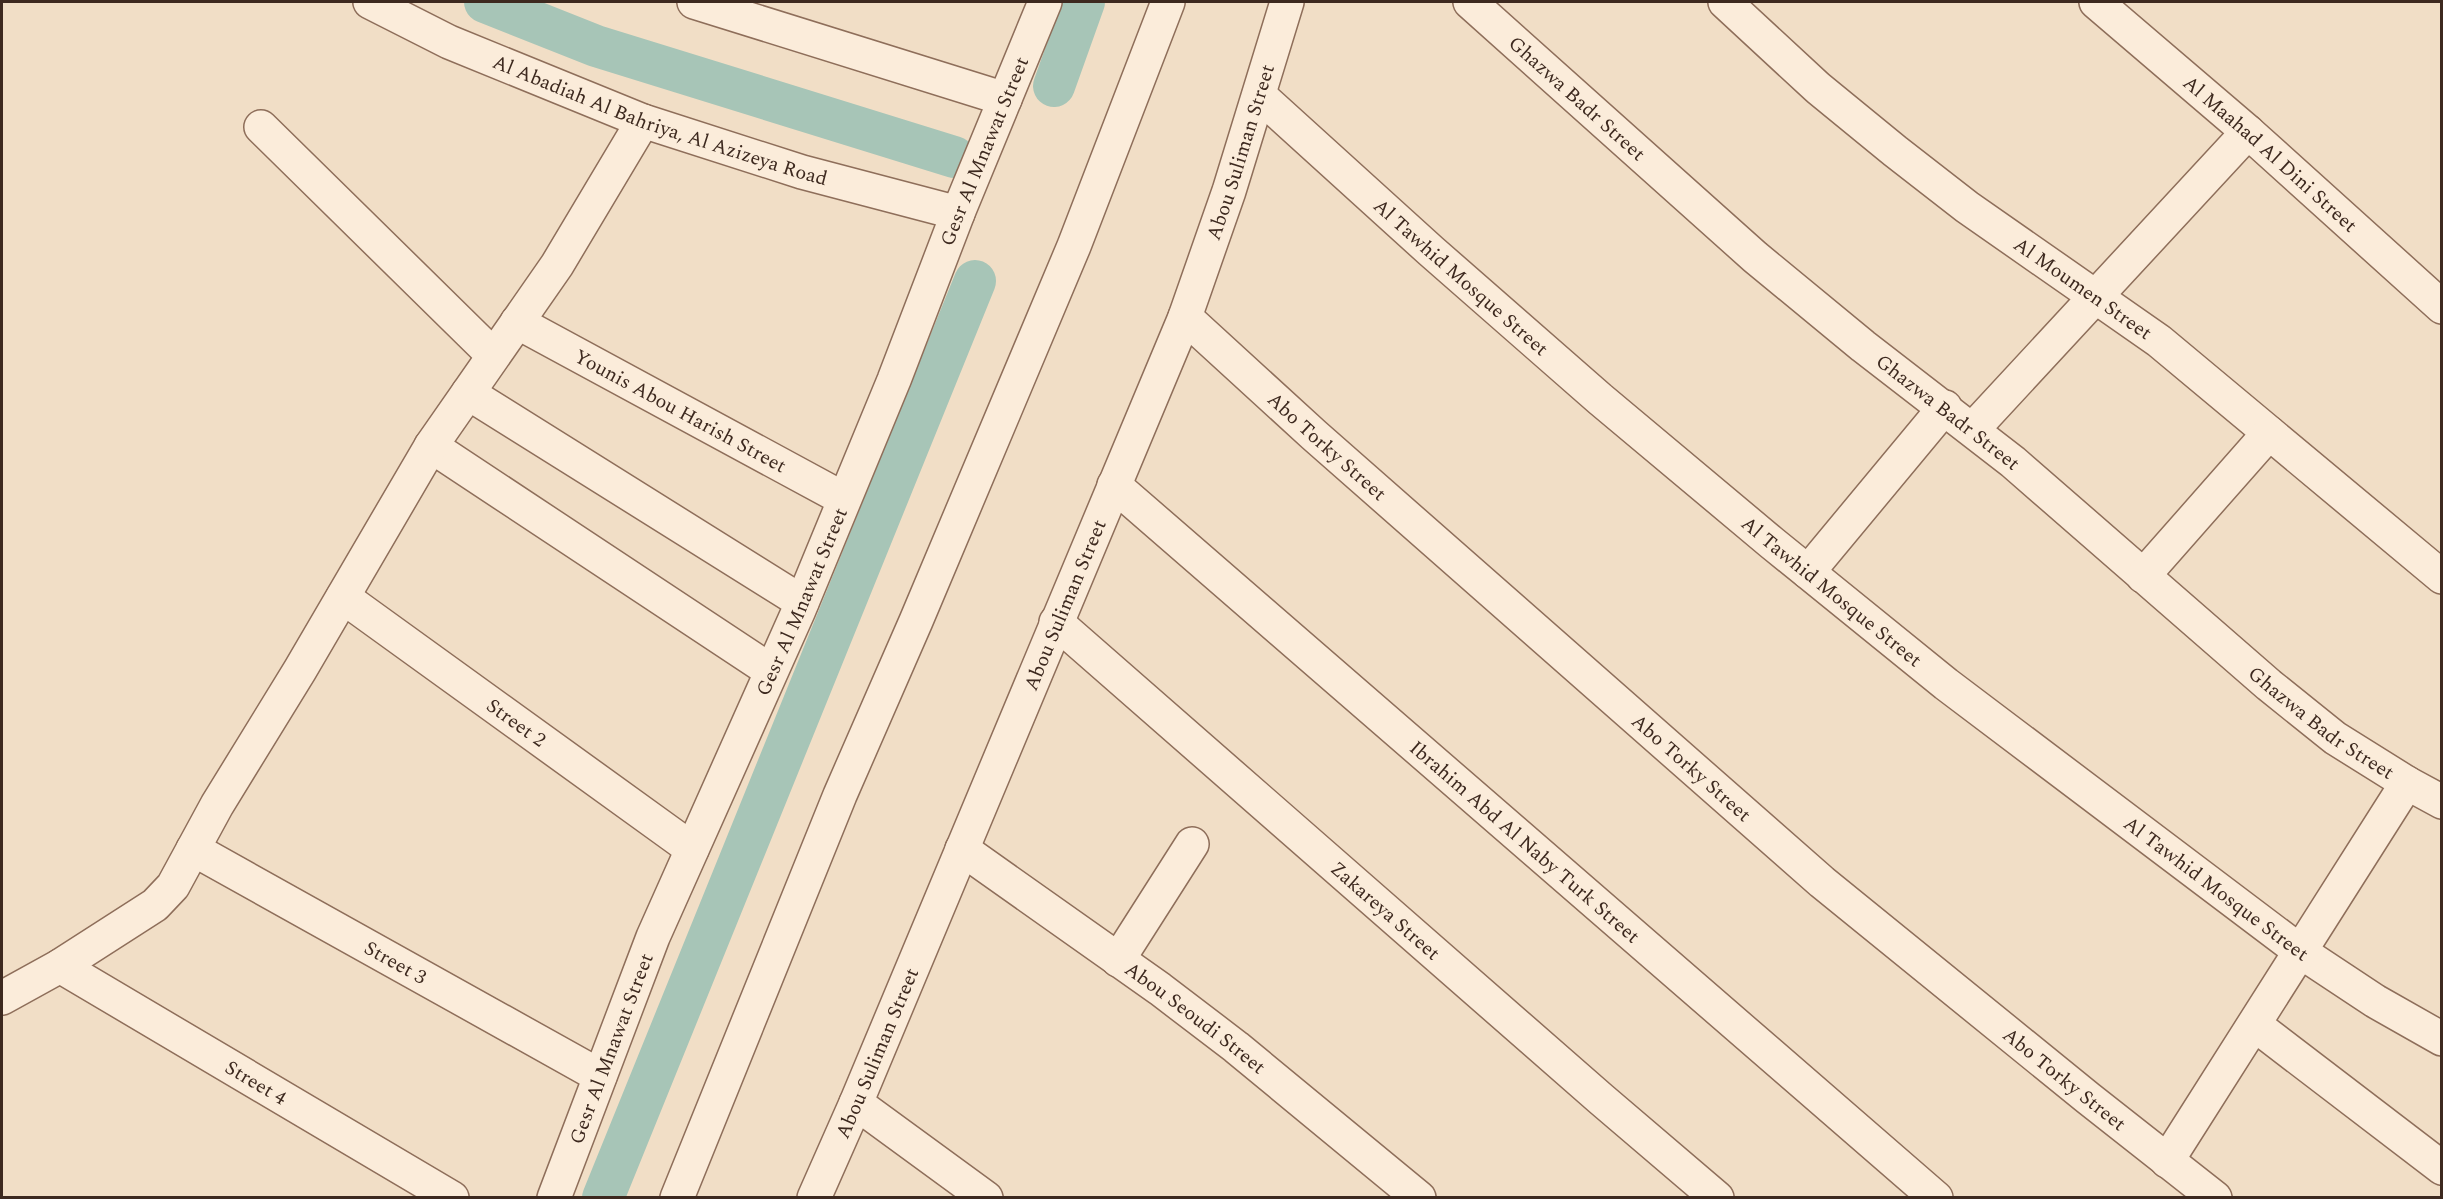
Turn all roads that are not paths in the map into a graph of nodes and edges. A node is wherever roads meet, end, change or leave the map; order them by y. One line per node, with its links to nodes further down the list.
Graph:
1 (370, 2): 11 (street, Al Abadiah Al Bahriya, Al Azizeya Road)
2 (694, 2): 10 (street)
3 (1045, 2): 10 (street, Gesr Al Mnawat Street)
4 (1168, 2): 52 (street)
5 (1287, 2): 9 (street, Abou Suliman Street)
6 (1470, 2): 21 (street, Ghazwa Badr Street)
7 (1725, 2): 15 (street, Al Moumen Street)
8 (2096, 2): 13 (street, Al Maahad Al Dini Street)
9 (1259, 95): 17 (street, Abou Suliman Street); 27 (street, Al Tawhid Mosque Street)
10 (1005, 99): 14 (street, Gesr Al Mnawat Street)
11 (643, 121): 14 (street, Al Abadiah Al Bahriya, Al Azizeya Road); 18 (street)
12 (261, 127): 19 (street)
13 (2248, 132): 15 (street); 16 (street, Al Maahad Al Dini Street)
14 (958, 213): 26 (street, Gesr Al Mnawat Street)
15 (2094, 297): 22 (street); 23 (street, Al Moumen Street)
16 (2442, 307)
17 (1185, 317): 25 (street, Abou Suliman Street); 48 (street, Abo Torky Street)
18 (517, 322): 19 (street); 26 (street, Younis Abou Harish Street)
19 (493, 355): 20 (street)
20 (468, 393): 24 (street); 31 (street)
21 (1945, 407): 22 (street, Ghazwa Badr Street); 27 (street)
22 (1972, 429): 28 (street, Ghazwa Badr Street)
23 (2269, 434): 28 (street); 29 (street, Al Moumen Street)
24 (431, 446): 30 (street); 33 (street)
25 (1114, 484): 32 (street, Abou Suliman Street); 57 (street, Ibrahim Abd Al Naby Turk Street)
26 (844, 499): 31 (street, Gesr Al Mnawat Street)
27 (1808, 572): 40 (street, Al Tawhid Mosque Street)
28 (2143, 576): 34 (street, Ghazwa Badr Street)
29 (2442, 577)
30 (343, 597): 37 (street); 38 (street, Street 2)
31 (802, 602): 33 (street, Gesr Al Mnawat Street)
32 (1056, 622): 39 (street, Abou Suliman Street); 56 (street, Zakareya Street)
33 (771, 671): 38 (street, Gesr Al Mnawat Street)
34 (2407, 783): 35 (street, Ghazwa Badr Street); 40 (street)
35 (2442, 802)
36 (1192, 844): 41 (street)
37 (193, 849): 42 (street); 46 (street, Street 3)
38 (692, 849): 46 (street, Gesr Al Mnawat Street)
39 (962, 849): 41 (street, Abou Seoudi Street); 47 (street, Abou Suliman Street)
40 (2301, 952): 44 (street); 45 (street, Al Tawhid Mosque Street)
41 (1118, 960): 55 (street, Abou Seoudi Street)
42 (60, 966): 43 (street); 50 (street, Street 4)
43 (2, 998)
44 (2255, 1025): 48 (street); 49 (street)
45 (2442, 1039)
46 (600, 1076): 51 (street, Gesr Al Mnawat Street)
47 (856, 1103): 53 (street, Abou Suliman Street); 54 (street)
48 (2167, 1161): 58 (street, Abo Torky Street)
49 (2442, 1168)
50 (452, 1197)
51 (554, 1197)
52 (677, 1197)
53 (814, 1197)
54 (986, 1197)
55 (1419, 1197)
56 (1716, 1197)
57 (1936, 1197)
58 (2215, 1197)

